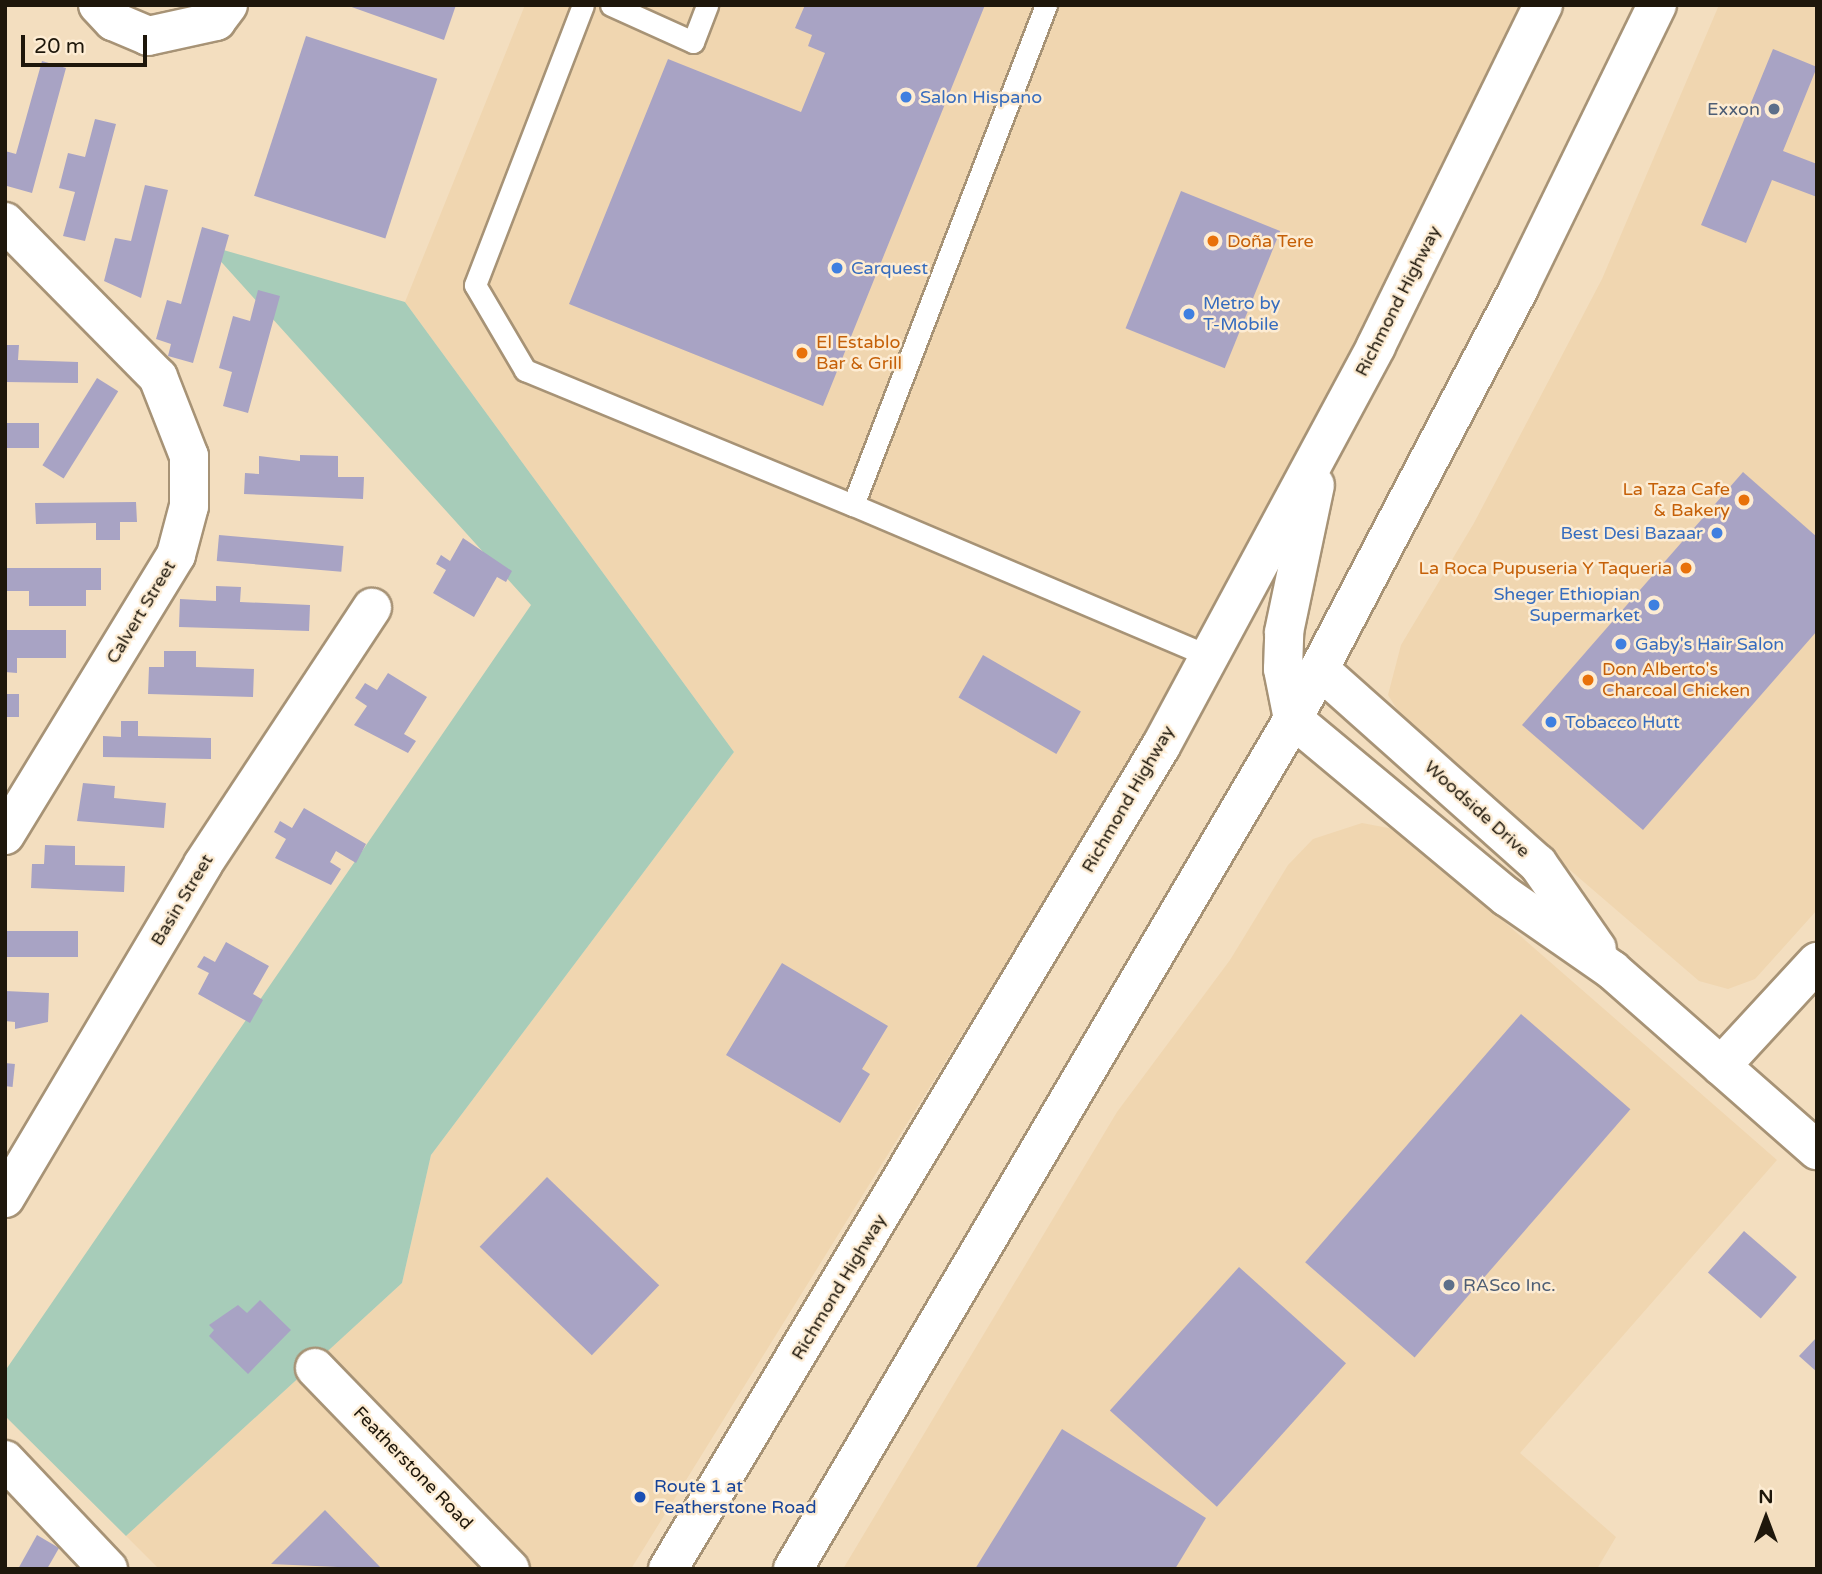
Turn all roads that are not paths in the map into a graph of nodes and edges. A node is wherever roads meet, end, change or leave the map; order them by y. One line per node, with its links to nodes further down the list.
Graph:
1 (98, 5): 2 (main road)
2 (228, 5)
3 (583, 5): 11 (lane)
4 (611, 5): 5 (lane)
5 (707, 5)
6 (1046, 5): 11 (lane)
7 (1543, 5): 10 (main road, Richmond Highway)
8 (1657, 5): 14 (main road)
9 (5, 223): 16 (main road, Calvert Street)
10 (1324, 442): 13 (main road, Richmond Highway); 15 (main road)
11 (853, 505): 13 (lane)
12 (372, 608): 21 (main road, Basin Street)
13 (1207, 655): 26 (main road, Richmond Highway)
14 (1320, 668): 15 (main road); 18 (main road, Woodside Drive)
15 (1293, 719): 18 (main road, Woodside Drive); 27 (main road)
16 (5, 835)
17 (1817, 962): 19 (main road)
18 (1612, 970): 19 (main road, Woodside Drive)
19 (1721, 1066): 20 (main road, Woodside Drive)
20 (1817, 1150)
21 (5, 1198)
22 (315, 1368): 25 (main road, Featherstone Road)
23 (5, 1460): 24 (main road)
24 (108, 1569)
25 (510, 1569)
26 (668, 1569)
27 (793, 1569)

